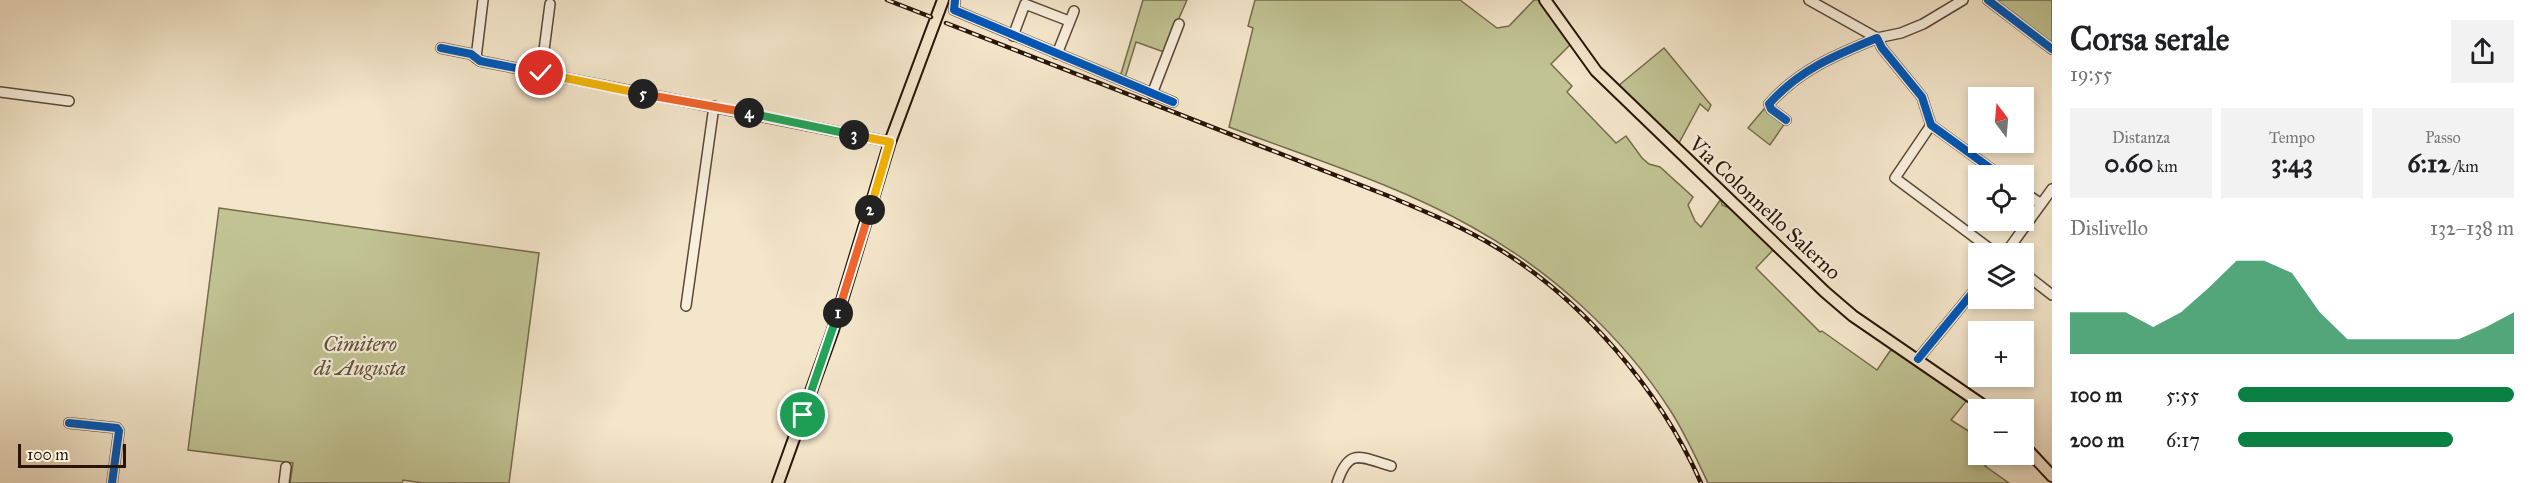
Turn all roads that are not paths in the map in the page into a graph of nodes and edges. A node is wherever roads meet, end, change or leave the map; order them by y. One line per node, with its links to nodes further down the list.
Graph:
1 (483, 0): 17 (street)
2 (943, 0): 26 (main road)
3 (955, 0): 12 (street)
4 (1545, 0): 37 (main road, Via Colonnello Salerno)
5 (1809, 0): 13 (street)
6 (1963, 0): 13 (street)
7 (1988, 0): 15 (street)
8 (550, 4): 18 (street)
9 (1074, 11): 10 (street)
10 (1070, 21): 12 (street); 16 (street)
11 (1179, 24): 20 (street)
12 (1012, 36): 16 (street)
13 (1877, 38): 24 (street); 25 (street)
14 (441, 48): 17 (street)
15 (2052, 49)
16 (1057, 54): 20 (street)
17 (476, 58): 18 (street)
18 (541, 73): 23 (street)
19 (0, 92): 21 (street)
20 (1152, 94): 22 (street)
21 (69, 101)
22 (1173, 102)
23 (714, 106): 26 (street); 36 (street)
24 (1786, 120)
25 (1931, 125): 27 (street); 31 (street)
26 (890, 142): 46 (main road)
27 (1986, 165)
28 (2052, 189): 30 (street)
29 (2034, 199): 30 (street)
30 (2041, 204): 32 (street)
31 (1982, 243)
32 (2013, 243)
33 (2034, 281): 34 (street)
34 (2052, 295)
35 (1968, 298): 37 (street)
36 (686, 306)
37 (1918, 359): 38 (main road, Via Colonnello Salerno)
38 (1974, 399)
39 (69, 423): 44 (street)
40 (2034, 457): 43 (main road)
41 (1391, 466): 47 (street)
42 (286, 467): 45 (street)
43 (2052, 476)
44 (112, 483)
45 (284, 483)
46 (778, 483)
47 (1337, 483)

